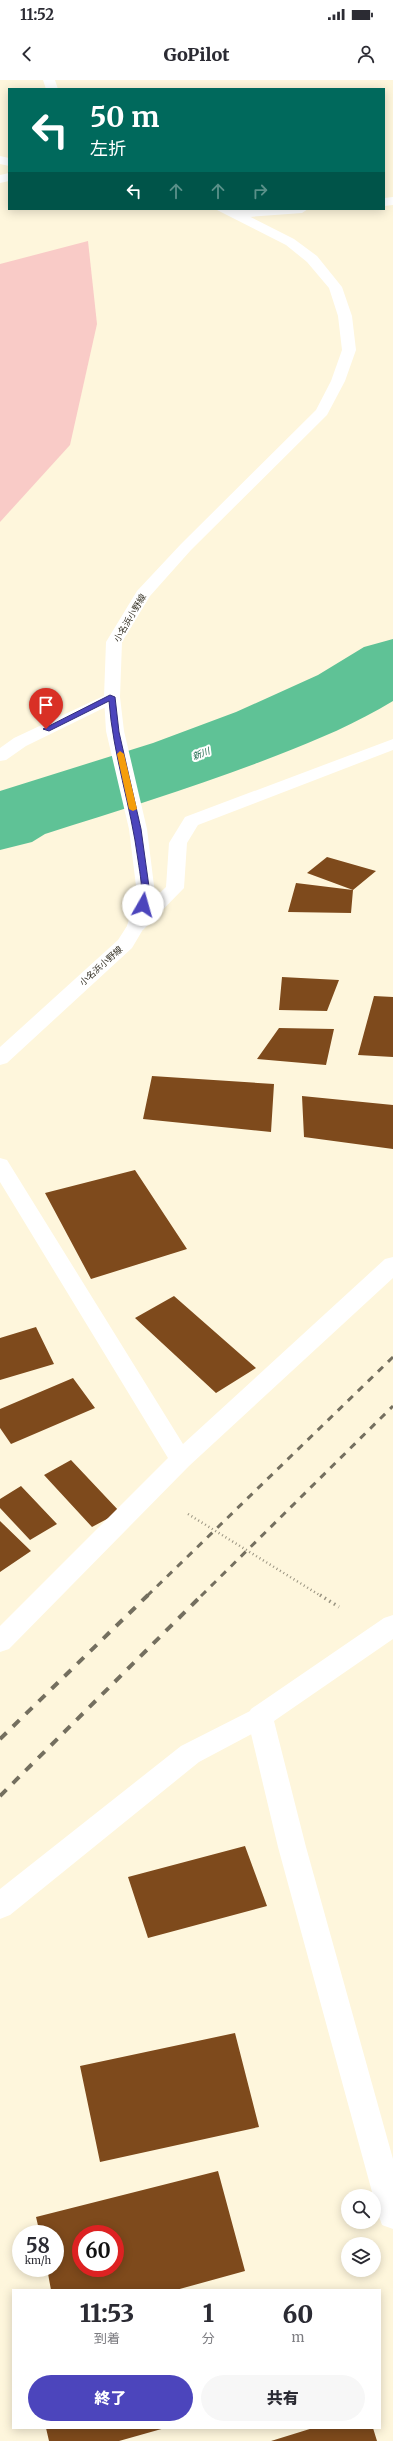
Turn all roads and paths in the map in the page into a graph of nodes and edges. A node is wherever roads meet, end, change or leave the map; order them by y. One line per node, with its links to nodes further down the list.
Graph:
1 (224, 210): 3 (street, 小名浜小野線)
2 (289, 210): 3 (street)
3 (236, 214): 4 (street, 小名浜小野線)
4 (112, 697): 6 (street); 7 (street, 小名浜小野線)
5 (393, 744): 7 (street)
6 (0, 756)
7 (136, 926): 8 (street, 小名浜小野線)
8 (0, 1058)
9 (0, 1165): 11 (street)
10 (393, 1265): 11 (street)
11 (180, 1460): 15 (street)
12 (186, 1512): 13 (path)
13 (346, 1611)
14 (393, 1625): 16 (street)
15 (0, 1642)
16 (260, 1717): 17 (street); 18 (street)
17 (0, 1906)
18 (393, 2214)

